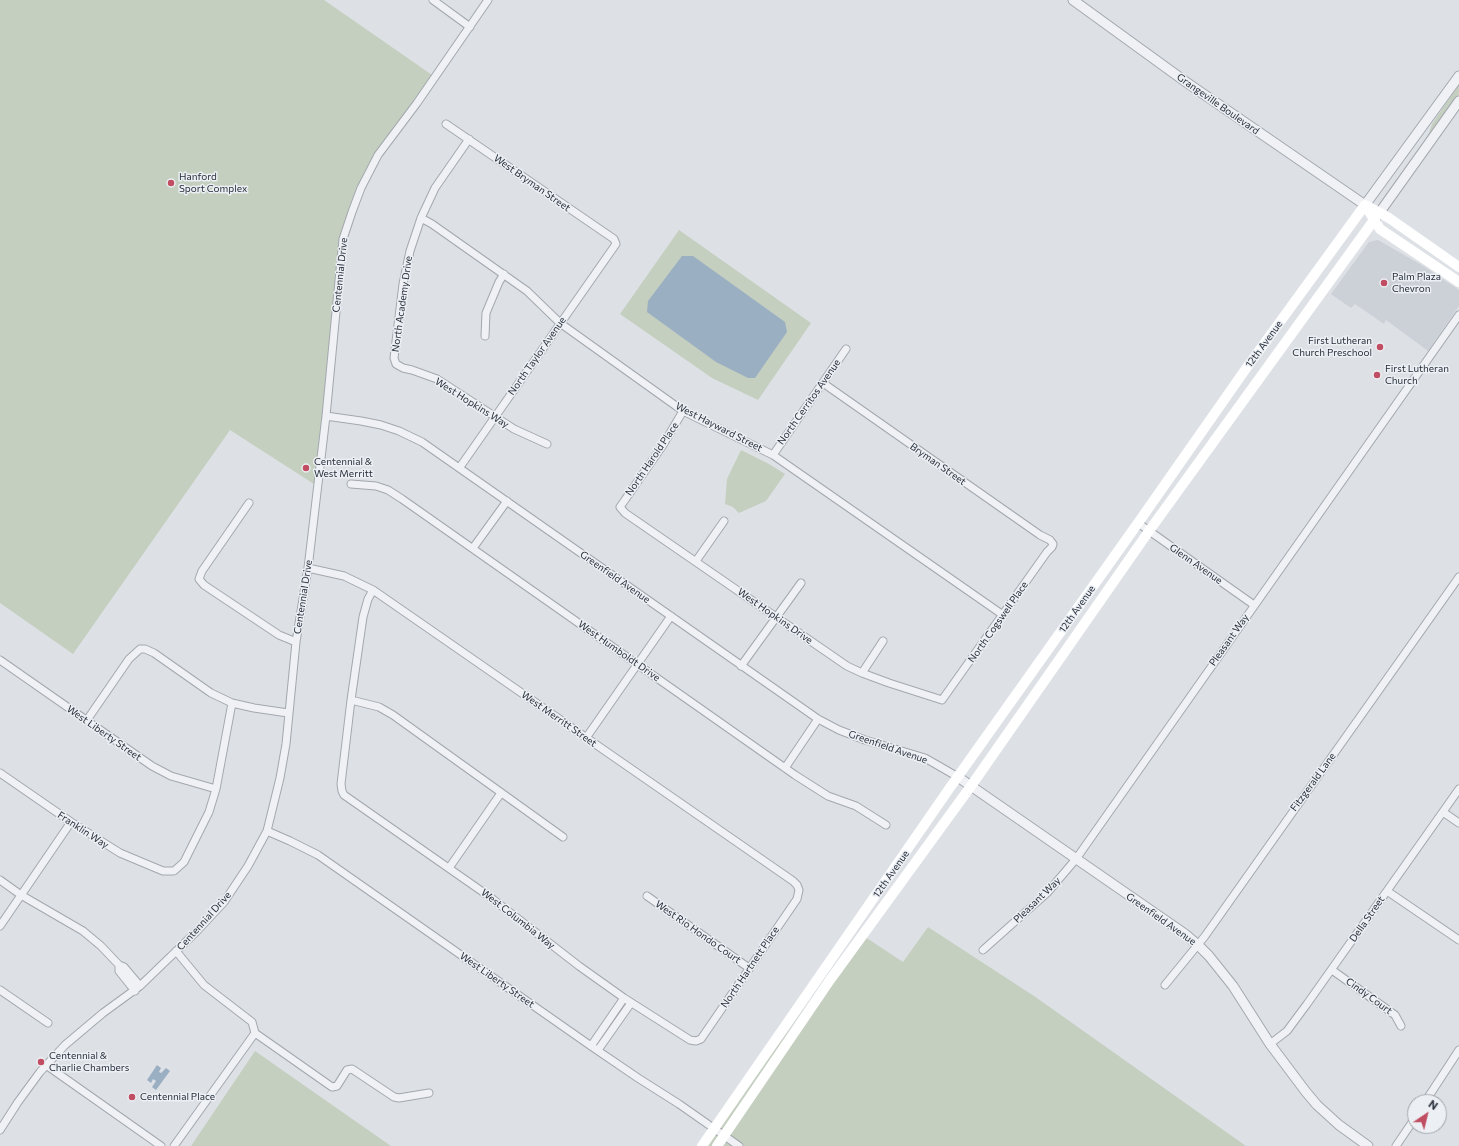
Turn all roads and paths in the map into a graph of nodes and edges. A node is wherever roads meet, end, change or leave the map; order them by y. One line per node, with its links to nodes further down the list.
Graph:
1 (433, 0): 4 (street)
2 (488, 0): 4 (street, Centennial Drive)
3 (1074, 0): 9 (street, Grangeville Boulevard)
4 (470, 27): 23 (street, Centennial Drive)
5 (1459, 76): 9 (street, 12th Avenue)
6 (1459, 101): 10 (street, 12th Avenue)
7 (446, 124): 8 (street, West Bryman Street)
8 (469, 139): 11 (street, North Academy Drive); 12 (street, West Bryman Street)
9 (1365, 205): 10 (main road); 33 (main road, 12th Avenue)
10 (1377, 216): 13 (main road); 15 (main road); 34 (main road, 12th Avenue)
11 (421, 218): 14 (street, West Hayward Street); 20 (street, North Academy Drive)
12 (616, 244): 17 (street, North Taylor Avenue)
13 (1459, 267)
14 (504, 274): 17 (street, West Hayward Street); 18 (street)
15 (1459, 282)
16 (1459, 315): 42 (street, Pleasant Way)
17 (560, 323): 22 (street, West Hayward Street); 24 (street, North Taylor Avenue)
18 (485, 336)
19 (846, 349): 21 (street, North Cerritos Avenue)
20 (396, 364): 24 (street, West Hopkins Way)
21 (823, 383): 26 (street, North Cerritos Avenue); 35 (street, Bryman Street)
22 (683, 411): 26 (street, West Hayward Street); 31 (street, North Harold Place)
23 (326, 416): 27 (street, Greenfield Avenue); 38 (street, Centennial Drive)
24 (495, 417): 25 (street, West Hopkins Way); 27 (street, North Taylor Avenue)
25 (547, 444)
26 (773, 455): 43 (street, West Hayward Street)
27 (460, 468): 29 (street, Greenfield Avenue)
28 (351, 484): 36 (street, West Humboldt Drive)
29 (507, 501): 36 (street); 44 (street, Greenfield Avenue)
30 (249, 503): 47 (street)
31 (620, 507): 37 (street, West Hopkins Drive)
32 (724, 521): 37 (street)
33 (1138, 523): 34 (street, Glenn Avenue); 61 (main road, 12th Avenue)
34 (1149, 531): 42 (street, Glenn Avenue); 62 (main road, 12th Avenue)
35 (1053, 544): 43 (street, North Cogswell Place)
36 (473, 548): 49 (street, West Humboldt Drive)
37 (696, 561): 45 (street, West Hopkins Drive)
38 (308, 568): 41 (street, West Merritt Street); 47 (street, Centennial Drive)
39 (1459, 577): 81 (street, Fitzgerald Lane)
40 (801, 583): 45 (street)
41 (373, 590): 52 (street); 58 (street, West Merritt Street)
42 (1254, 605): 72 (street, Pleasant Way)
43 (1003, 615): 53 (street, North Cogswell Place)
44 (671, 616): 49 (street); 50 (street, Greenfield Avenue)
45 (776, 617): 50 (street); 51 (street, West Hopkins Drive)
46 (884, 641): 51 (street)
47 (296, 642): 55 (street, Centennial Drive)
48 (0, 660): 57 (street, West Liberty Street)
49 (637, 664): 58 (street); 59 (street, West Humboldt Drive)
50 (742, 666): 56 (street, Greenfield Avenue)
51 (862, 673): 53 (street, West Hopkins Drive)
52 (351, 700): 65 (street); 73 (street, West Columbia Way)
53 (942, 700)
54 (232, 703): 55 (street); 57 (street); 63 (street)
55 (288, 713): 70 (street, Centennial Drive)
56 (818, 719): 59 (street); 61 (street, Greenfield Avenue)
57 (87, 720): 63 (street, West Liberty Street)
58 (586, 738): 75 (street, West Merritt Street)
59 (785, 768): 69 (street, West Humboldt Drive)
60 (0, 772): 67 (street, Franklin Way)
61 (958, 777): 62 (street, Greenfield Avenue); 102 (main road, 12th Avenue)
62 (971, 786): 72 (street, Greenfield Avenue); 105 (main road, 12th Avenue)
63 (216, 789): 67 (street, Franklin Way)
64 (1459, 789): 66 (street, Della Street)
65 (501, 793): 71 (street); 73 (street)
66 (1443, 812): 68 (street); 76 (street, Della Street)
67 (71, 822): 77 (street)
68 (1459, 823)
69 (886, 825)
70 (267, 831): 83 (street, Centennial Drive); 96 (street, West Liberty Street)
71 (563, 837)
72 (1076, 859): 81 (street, Greenfield Avenue); 82 (street, Pleasant Way)
73 (449, 868): 89 (street, West Columbia Way)
74 (0, 880): 77 (street)
75 (799, 890): 84 (street, North Hartnett Place)
76 (1387, 891): 80 (street); 85 (street, Della Street)
77 (21, 895): 79 (street); 87 (street)
78 (647, 896): 84 (street, West Rio Hondo Court)
79 (0, 926)
80 (1459, 940)
81 (1197, 944): 86 (street, Fitzgerald Lane); 95 (street, Greenfield Avenue)
82 (983, 950)
83 (176, 951): 87 (street, Centennial Drive); 93 (street)
84 (749, 968): 94 (street, North Hartnett Place)
85 (1332, 970): 92 (street, Cindy Court); 95 (street, Della Street)
86 (1165, 985)
87 (138, 988): 99 (street, Centennial Drive)
88 (0, 990): 91 (street)
89 (624, 998): 90 (street, West Columbia Way); 96 (street)
90 (631, 1003): 94 (street, West Columbia Way); 97 (street)
91 (48, 1023)
92 (1401, 1026)
93 (255, 1033): 100 (street); 107 (street)
94 (696, 1041)
95 (1270, 1044): 111 (street, Greenfield Avenue)
96 (591, 1046): 97 (street, West Liberty Street)
97 (598, 1050): 102 (street, West Liberty Street)
98 (1459, 1050): 101 (street)
99 (46, 1065): 103 (street, Centennial Drive); 106 (street)
100 (429, 1093)
101 (1430, 1094)
102 (714, 1128): 105 (street, West Liberty Street); 108 (main road, 12th Avenue)
103 (0, 1130)
104 (1407, 1130): 112 (street)
105 (724, 1136): 109 (main road, 12th Avenue); 110 (street, West Liberty Street)
106 (161, 1146)
107 (174, 1146)
108 (702, 1146)
109 (717, 1146)
110 (739, 1146)
111 (1368, 1146)
112 (1396, 1146)

